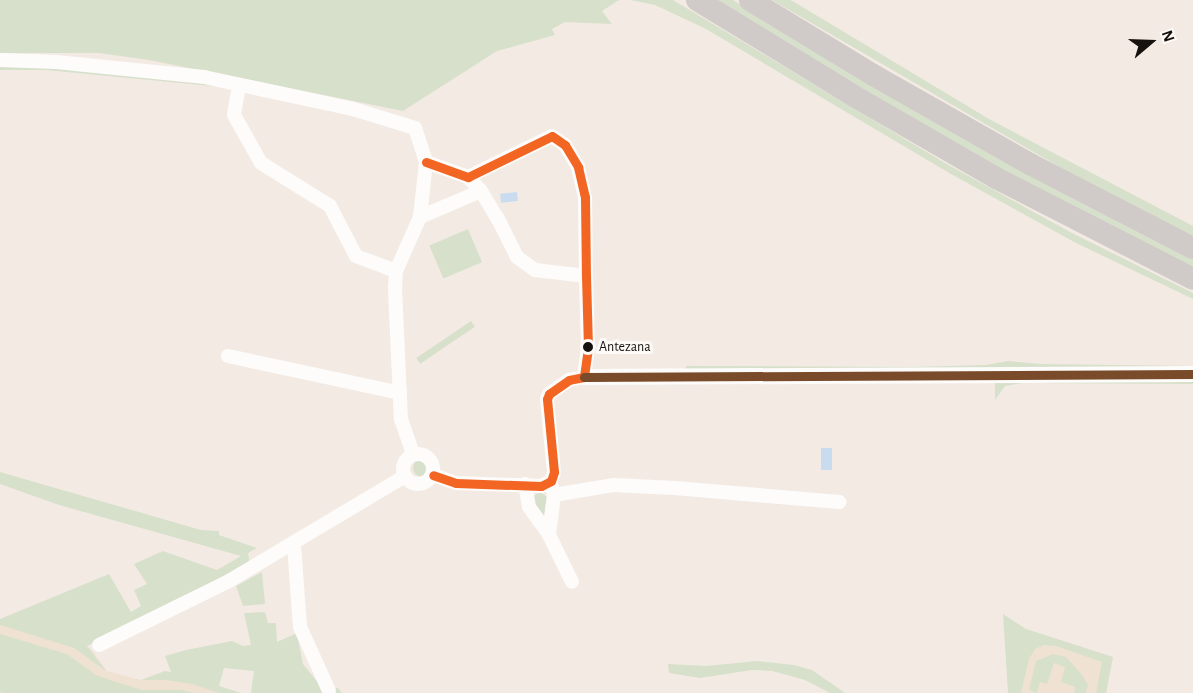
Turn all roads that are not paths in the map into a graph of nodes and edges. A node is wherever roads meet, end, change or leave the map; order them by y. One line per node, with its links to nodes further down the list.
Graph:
1 (697, 0): 12 (highway)
2 (750, 0): 9 (highway)
3 (0, 60): 4 (street)
4 (239, 86): 5 (street); 10 (street)
5 (426, 162): 6 (street); 8 (street)
6 (468, 177): 7 (street); 11 (street)
7 (481, 191): 8 (street); 11 (street)
8 (420, 217): 10 (street)
9 (1193, 248)
10 (396, 271): 16 (street)
11 (586, 276): 15 (street)
12 (1193, 279)
13 (228, 356): 16 (street)
14 (1193, 374): 15 (street)
15 (584, 377): 20 (street)
16 (400, 393): 17 (street)
17 (413, 454): 18 (street); 19 (street)
18 (433, 475): 19 (street); 21 (street)
19 (405, 476): 25 (street)
20 (550, 481): 21 (street); 22 (street)
21 (525, 484): 24 (street)
22 (555, 495): 23 (street); 24 (street)
23 (839, 502)
24 (549, 535): 26 (street)
25 (294, 545): 27 (street); 28 (street)
26 (572, 582)
27 (99, 645)
28 (329, 691)

